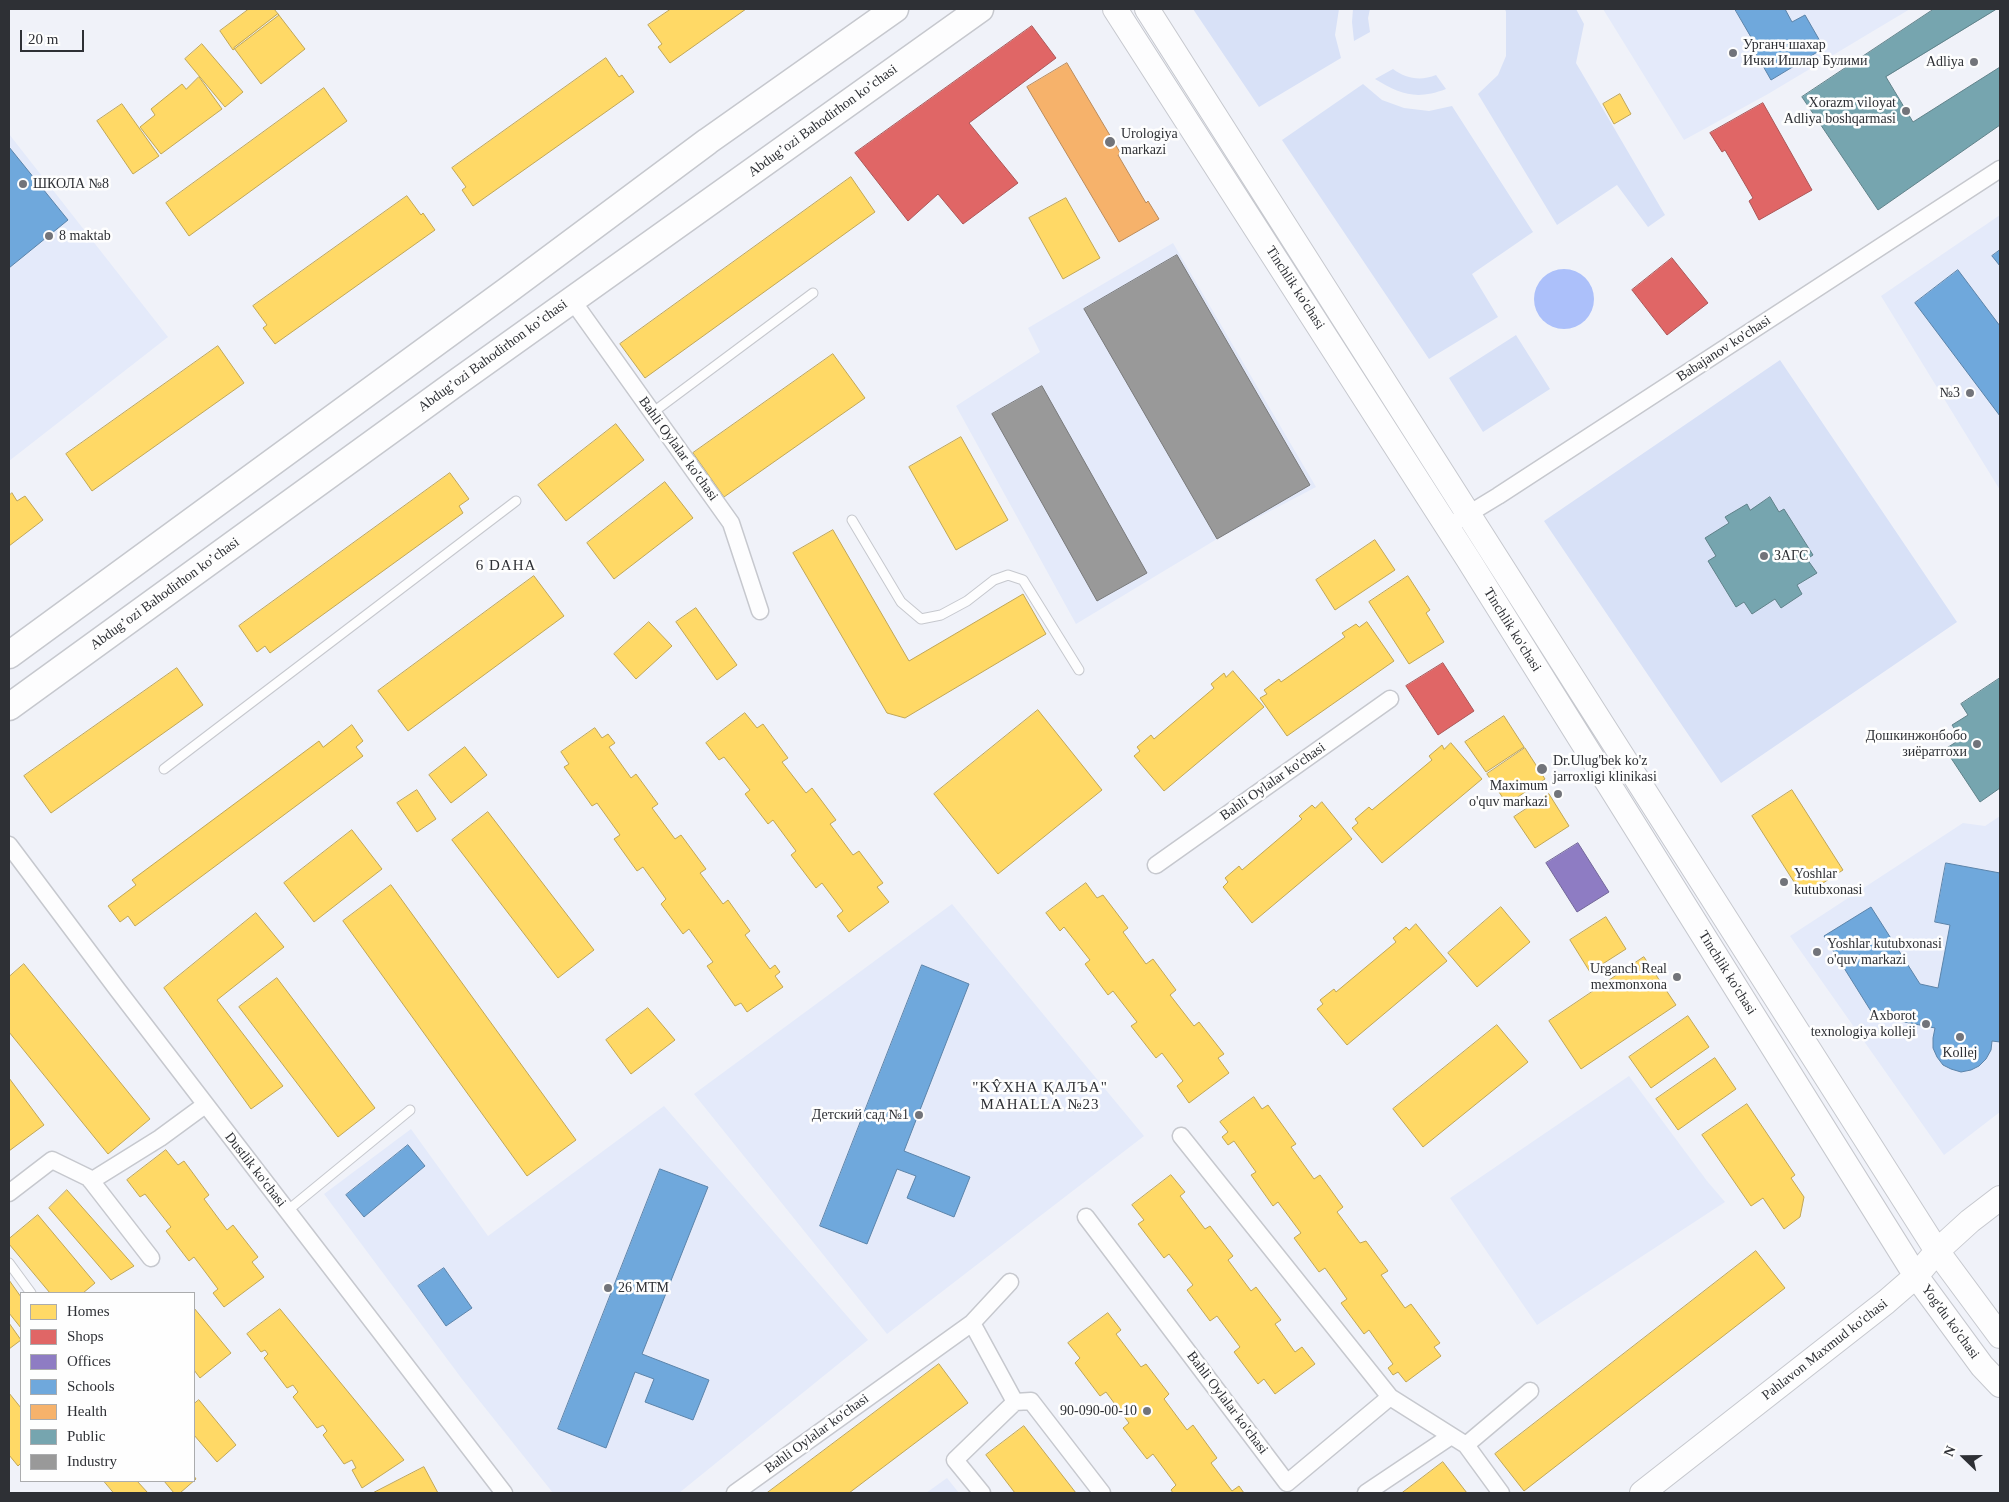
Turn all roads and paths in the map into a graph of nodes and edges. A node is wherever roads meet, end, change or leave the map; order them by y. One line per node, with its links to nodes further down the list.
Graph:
1 (895, 9): 14 (main road)
2 (980, 9): 7 (main road, Abdug’ozi Bahodirhon ko’chasi)
3 (1115, 9): 12 (main road, Tinchlik ko'chasi)
4 (1147, 9): 10 (main road, Tinchlik ko'chasi)
5 (2000, 169): 10 (street, Babajanov ko'chasi)
6 (813, 293): 8 (lane)
7 (572, 300): 8 (street, Bahli Oylalar ko'chasi); 17 (main road, Abdug’ozi Bahodirhon ko’chasi)
8 (652, 413): 13 (street, Bahli Oylalar ko'chasi)
9 (516, 501): 18 (lane)
10 (1468, 514): 12 (street, Babajanov ko'chasi); 29 (main road, Tinchlik ko'chasi)
11 (852, 520): 15 (lane)
12 (1447, 527): 30 (main road, Tinchlik ko'chasi)
13 (760, 611)
14 (9, 655)
15 (1079, 670)
16 (1390, 699): 20 (street, Bahli Oylalar ko'chasi)
17 (9, 707)
18 (164, 769)
19 (9, 845): 21 (street, Dustlik ko'chasi)
20 (1156, 865)
21 (205, 1105): 24 (street); 27 (street, Dustlik ko'chasi)
22 (410, 1110): 27 (lane)
23 (1181, 1136): 40 (street)
24 (91, 1181): 25 (street); 31 (street)
25 (9, 1193)
26 (2000, 1198): 29 (main road, Pahlavon Maxmud ko'chasi)
27 (286, 1211): 45 (street, Dustlik ko'chasi)
28 (1086, 1217): 44 (street, Bahli Oylalar ko'chasi)
29 (1937, 1251): 33 (main road, Pahlavon Maxmud ko'chasi); 37 (main road)
30 (1904, 1255): 33 (main road, Yog'du ko'chasi)
31 (151, 1258)
32 (9, 1263): 35 (lane)
33 (1916, 1276): 38 (main road, Yog'du ko'chasi); 51 (main road, Pahlavon Maxmud ko'chasi)
34 (1010, 1282): 36 (street, Bahli Oylalar ko'chasi)
35 (30, 1292)
36 (972, 1323): 41 (street); 46 (street, Bahli Oylalar ko'chasi)
37 (2000, 1336)
38 (2000, 1385)
39 (1530, 1391): 43 (street)
40 (1390, 1397): 42 (street); 44 (street, Bahli Oylalar ko'chasi)
41 (1015, 1402): 47 (street); 48 (street)
42 (1451, 1436): 43 (street); 49 (street)
43 (1466, 1445): 50 (street)
44 (1291, 1488)
45 (504, 1493)
46 (735, 1493)
47 (982, 1493)
48 (1102, 1493)
49 (1366, 1493)
50 (1501, 1493)
51 (1642, 1493)

